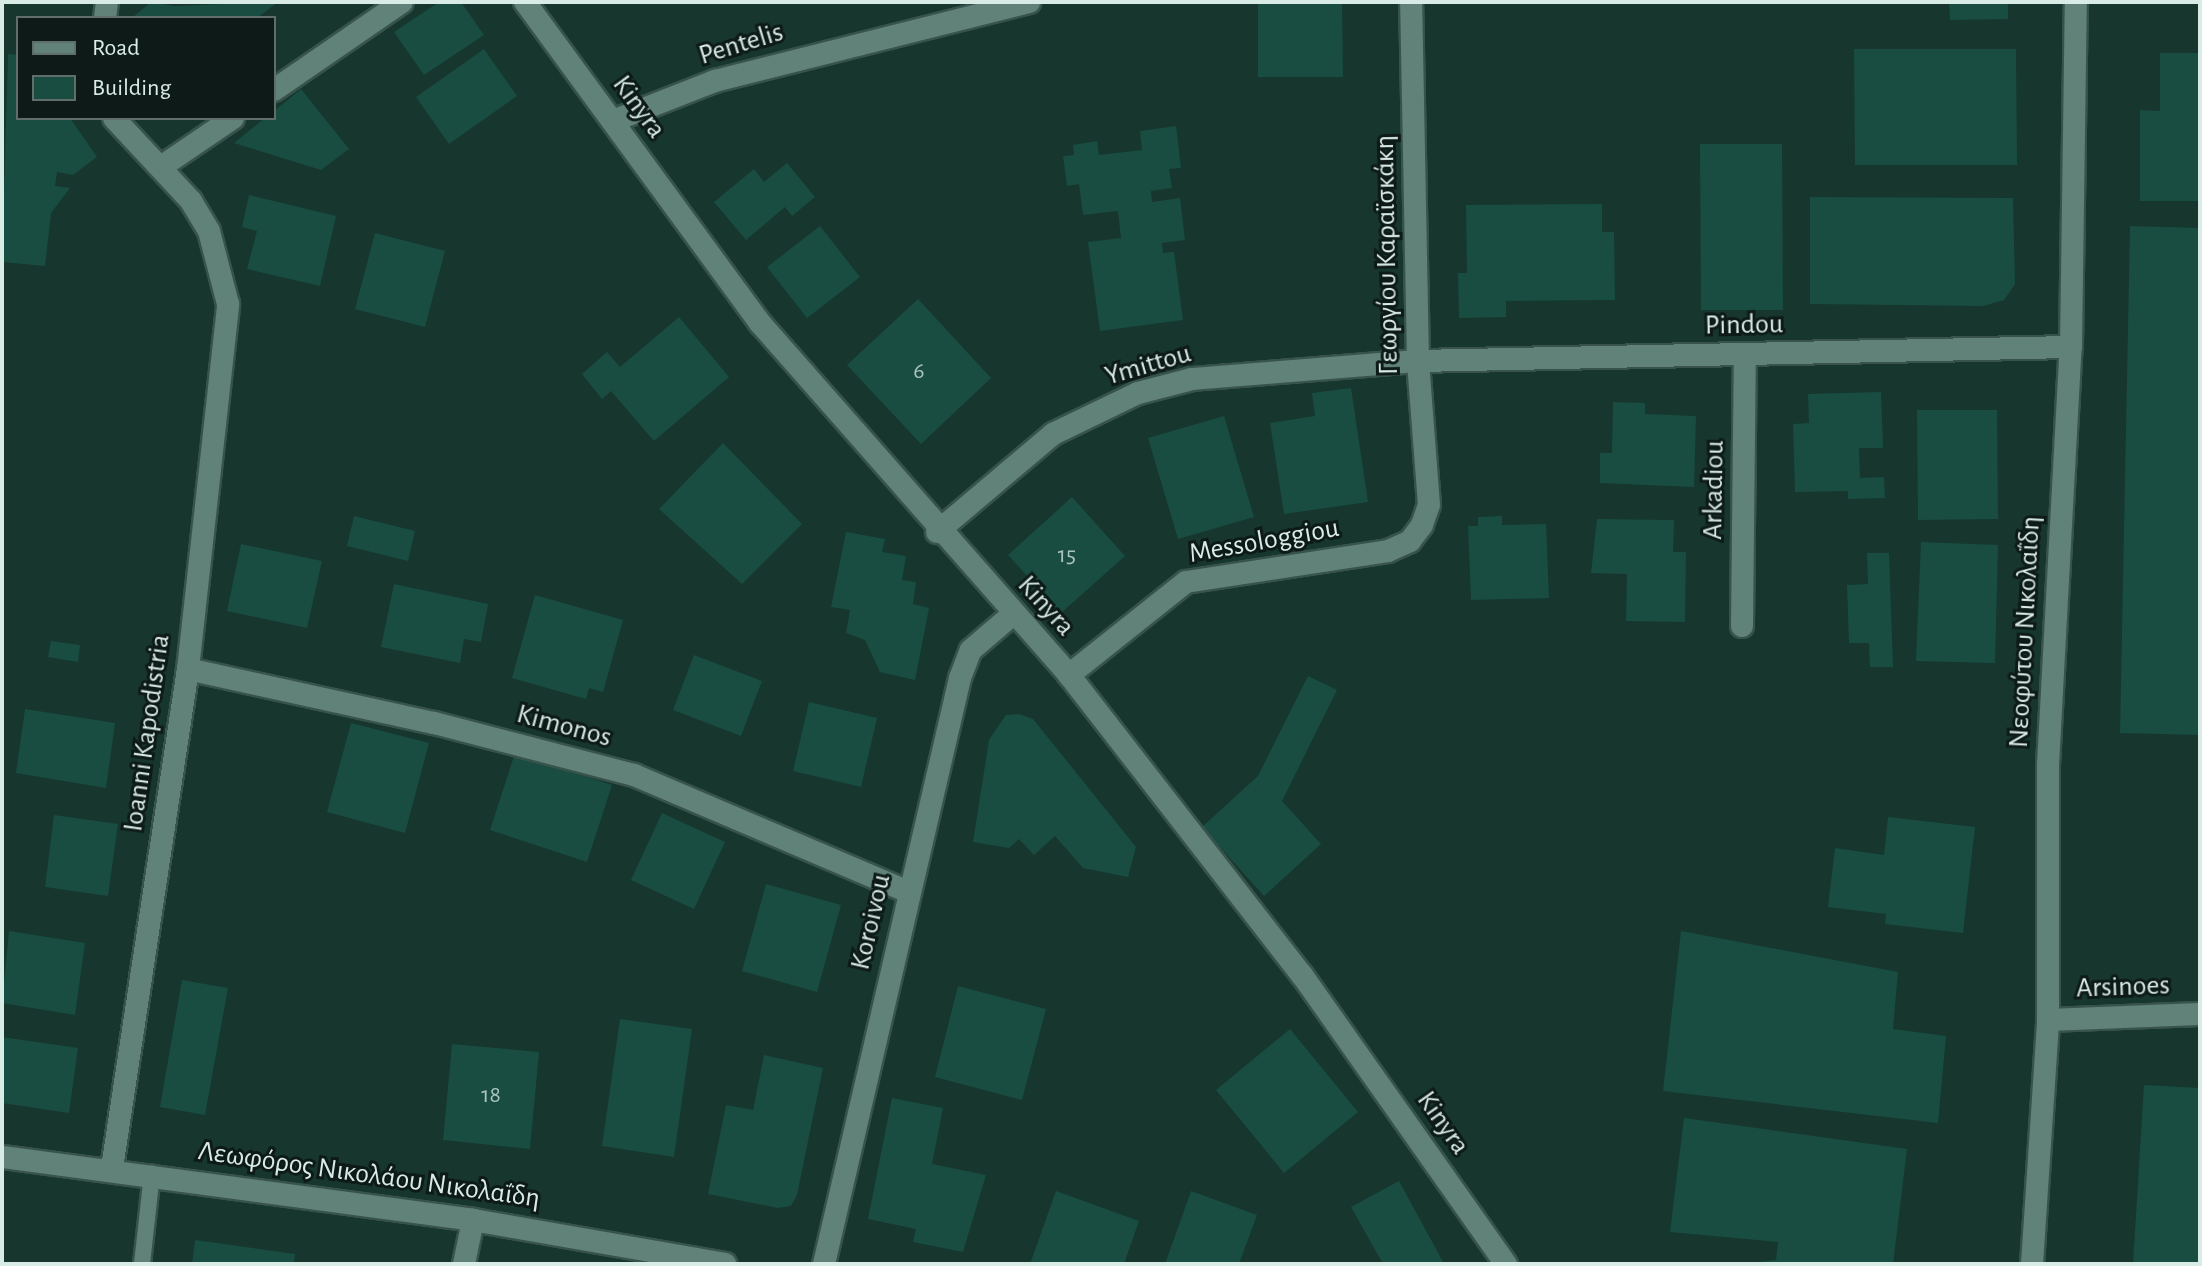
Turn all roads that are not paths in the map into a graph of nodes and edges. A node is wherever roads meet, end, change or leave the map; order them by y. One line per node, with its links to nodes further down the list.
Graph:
1 (402, 2): 6 (street)
2 (525, 2): 9 (street, Kinyra)
3 (1029, 2): 9 (street, Pentelis)
4 (1411, 2): 13 (street, Γεωργίου Καραϊσκάκη)
5 (2076, 2): 11 (street, Νεοφύτου Νικολαΐδη)
6 (276, 89)
7 (116, 120): 10 (street)
8 (230, 120): 10 (street)
9 (613, 121): 15 (street, Kinyra)
10 (161, 167): 18 (street, Ioanni Kapodistria)
11 (2071, 347): 12 (street, Pindou); 22 (street, Νεοφύτου Νικολαΐδη)
12 (1745, 355): 13 (street, Pindou); 17 (street, Arkadiou)
13 (1418, 361): 14 (street, Γεωργίου Καραϊσκάκη); 15 (street, Ymittou)
14 (1429, 505): 19 (street, Messologgiou)
15 (937, 532): 16 (street, Kinyra)
16 (1013, 614): 19 (street, Kinyra); 20 (street, Koroivou)
17 (1742, 626)
18 (188, 669): 20 (street, Kimonos); 24 (street, Ioanni Kapodistria)
19 (1069, 675): 32 (street, Kinyra)
20 (908, 892): 31 (street, Koroivou)
21 (2200, 1014): 22 (street, Arsinoes)
22 (2048, 1020): 33 (street, Νεοφύτου Νικολαΐδη)
23 (2, 1157): 24 (street, Λεωφόρος Νικολάου Νικολαΐδη)
24 (112, 1168): 25 (street, Λεωφόρος Νικολάου Νικολαΐδη)
25 (152, 1174): 26 (street, Λεωφόρος Νικολάου Νικολαΐδη); 28 (lane)
26 (473, 1220): 27 (street, Λεωφόρος Νικολάου Νικολαΐδη); 29 (street)
27 (642, 1255): 30 (street, Λεωφόρος Νικολάου Νικολαΐδη)
28 (142, 1264)
29 (464, 1264)
30 (725, 1264)
31 (824, 1264)
32 (1506, 1264)
33 (2032, 1264)

